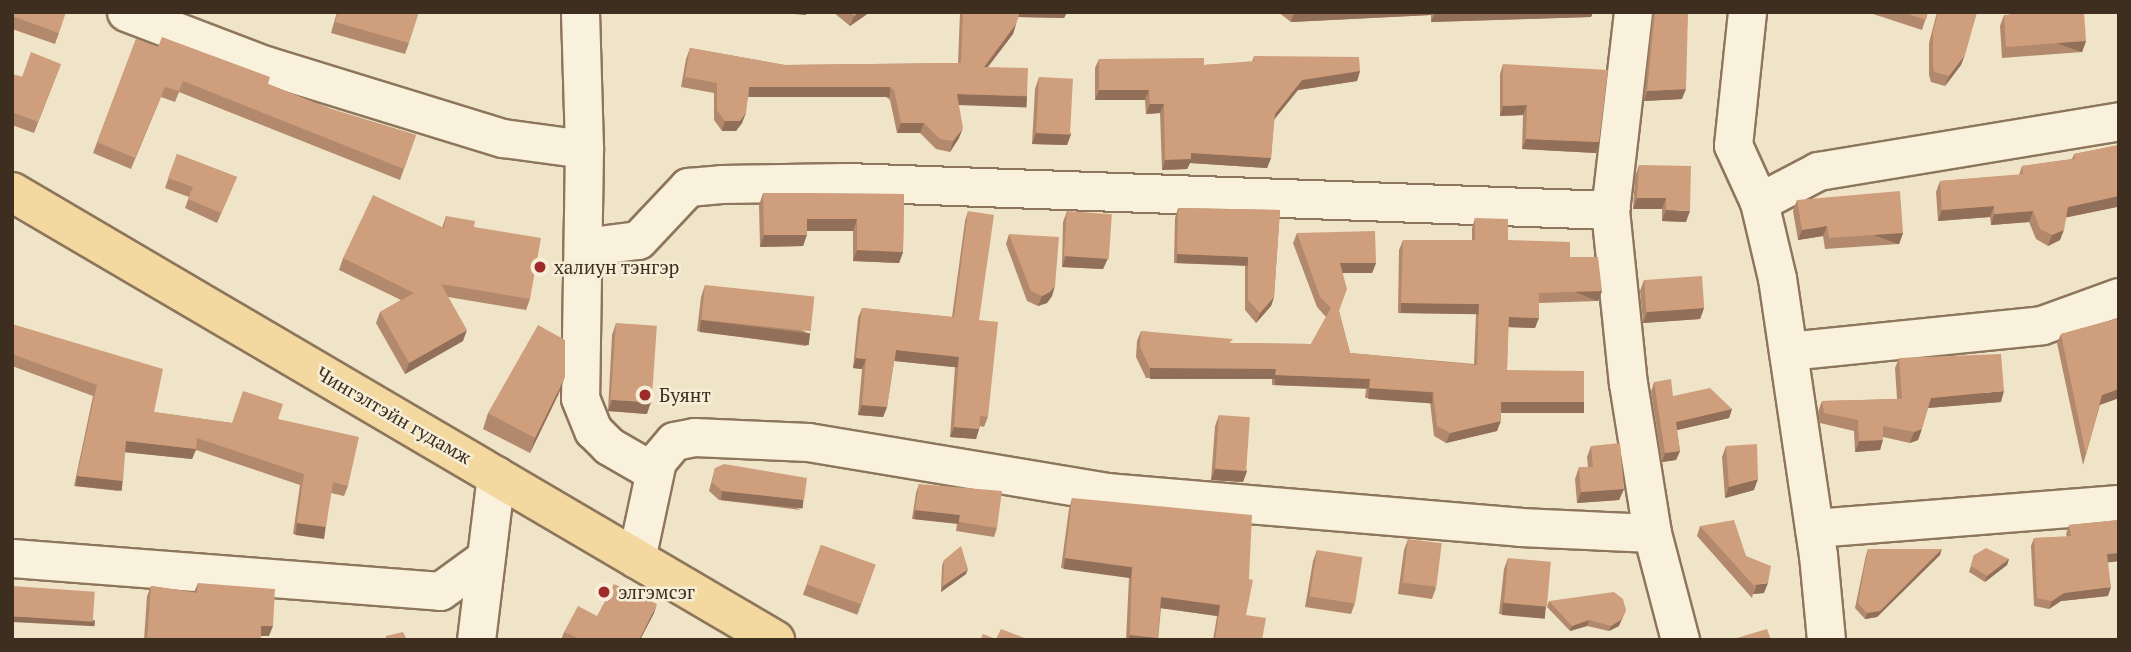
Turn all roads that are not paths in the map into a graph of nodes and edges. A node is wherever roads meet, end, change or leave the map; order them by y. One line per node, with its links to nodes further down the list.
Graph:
1 (126, 12): 6 (street)
2 (580, 12): 6 (street)
3 (1633, 12): 9 (street)
4 (1746, 12): 8 (street)
5 (2119, 121): 8 (street)
6 (584, 149): 10 (street)
7 (12, 192): 14 (main road, Чингэлтэйн гудамж)
8 (1759, 202): 12 (street)
9 (1610, 210): 10 (street); 17 (street)
10 (583, 247): 13 (street)
11 (2119, 297): 12 (street)
12 (1788, 351): 16 (street)
13 (654, 472): 17 (street); 20 (street)
14 (496, 475): 19 (street); 20 (main road, Чингэлтэйн гудамж)
15 (2119, 505): 16 (street)
16 (1814, 528): 24 (street)
17 (1652, 533): 23 (street)
18 (12, 558): 19 (street)
19 (484, 559): 21 (street)
20 (636, 559): 22 (main road, Чингэлтэйн гудамж)
21 (476, 640)
22 (775, 640)
23 (1680, 640)
24 (1826, 640)

